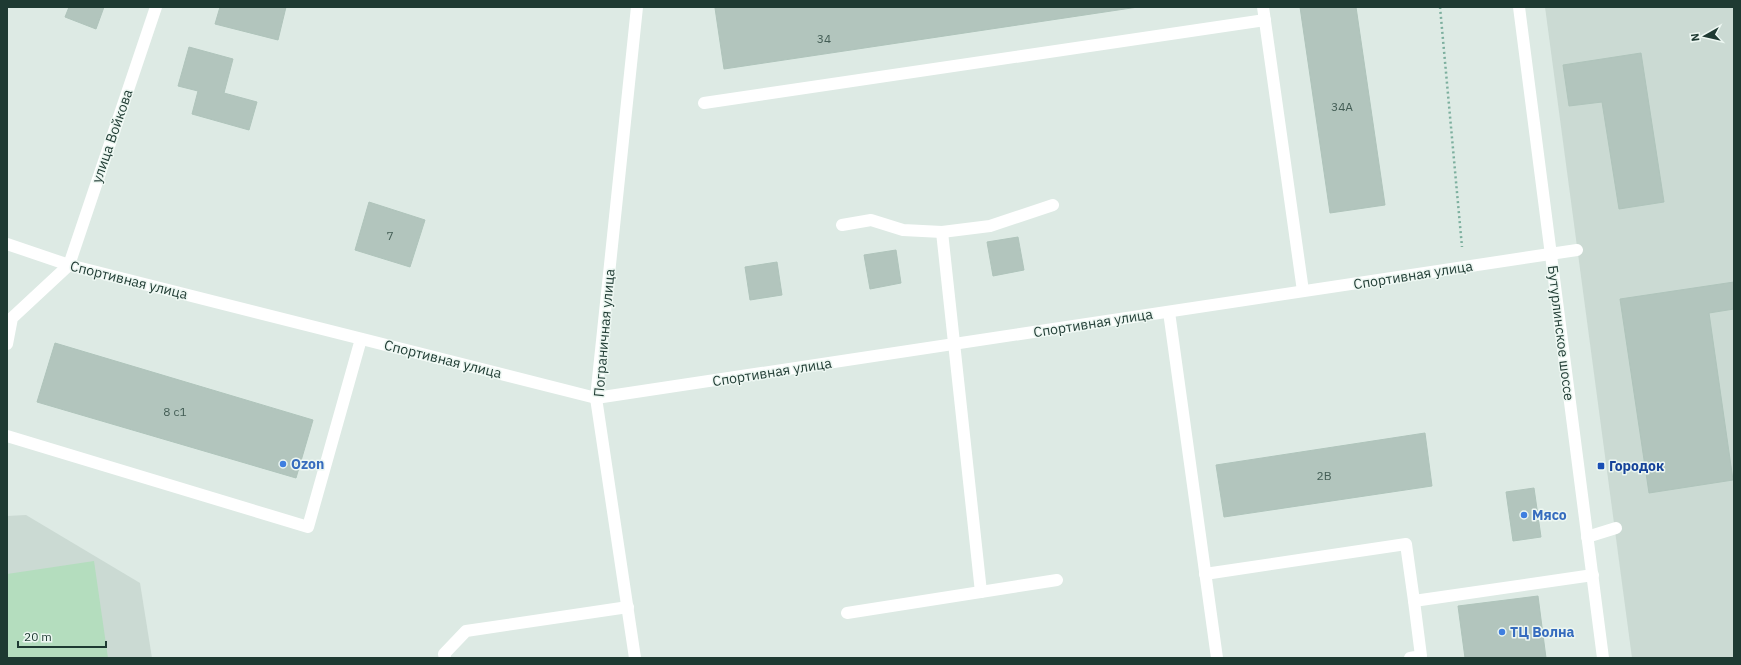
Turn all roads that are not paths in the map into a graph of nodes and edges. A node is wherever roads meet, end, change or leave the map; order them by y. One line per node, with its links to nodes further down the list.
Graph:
1 (156, 7): 13 (street, улица Войкова)
2 (637, 7): 19 (street, Пограничная улица)
3 (1263, 7): 5 (street)
4 (1519, 7): 12 (street, Бутурлинское шоссе)
5 (1265, 20): 6 (street); 14 (street)
6 (704, 103)
7 (1053, 205): 9 (street)
8 (842, 225): 9 (street)
9 (942, 232): 18 (street)
10 (7, 244): 13 (street, Спортивная улица)
11 (1577, 250): 12 (street, Спортивная улица)
12 (1550, 254): 14 (street, Спортивная улица); 22 (street, Бутурлинское шоссе)
13 (69, 265): 16 (street, Спортивная улица); 17 (street)
14 (1303, 291): 15 (street, Спортивная улица)
15 (1170, 312): 18 (street, Спортивная улица); 23 (street)
16 (361, 339): 19 (street, Спортивная улица); 20 (street)
17 (7, 344)
18 (954, 344): 19 (street, Спортивная улица); 26 (street)
19 (596, 398): 28 (street, Пограничная улица)
20 (7, 436)
21 (1616, 528): 22 (street)
22 (1587, 537): 24 (street, Бутурлинское шоссе)
23 (1205, 574): 27 (street); 32 (street)
24 (1592, 575): 27 (street); 34 (street, Бутурлинское шоссе)
25 (1057, 580): 26 (street)
26 (981, 592): 29 (street)
27 (1414, 601): 33 (street)
28 (628, 607): 30 (street); 31 (street, Пограничная улица)
29 (847, 613)
30 (445, 658)
31 (635, 658)
32 (1217, 658)
33 (1410, 658)
34 (1603, 658)

